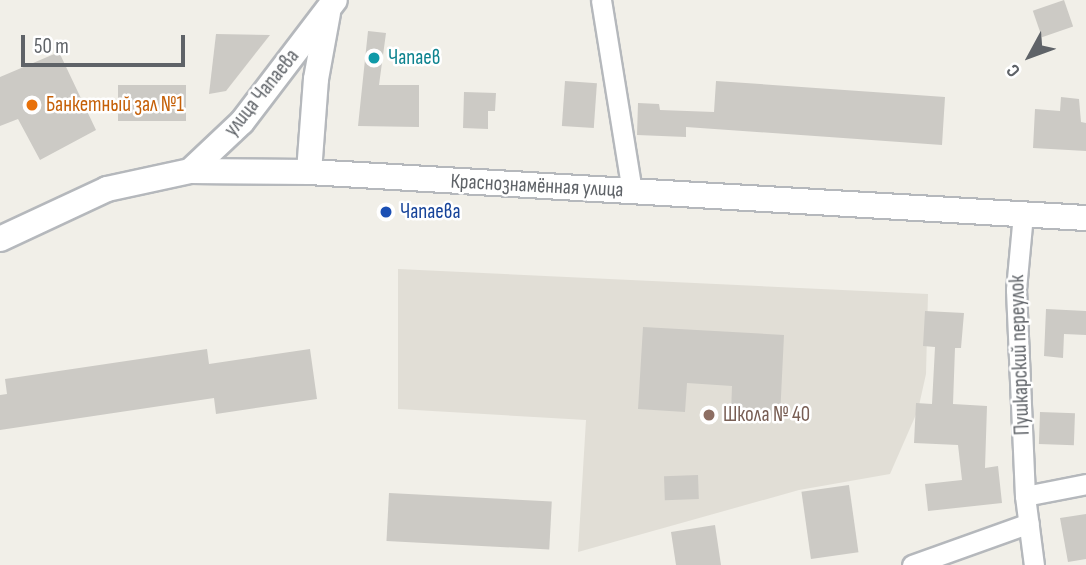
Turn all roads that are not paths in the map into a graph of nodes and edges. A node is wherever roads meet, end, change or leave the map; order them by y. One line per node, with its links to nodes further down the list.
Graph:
1 (601, 0): 5 (street)
2 (332, 5): 3 (street, улица Чапаева); 4 (street, улица Чапаева)
3 (190, 171): 4 (street, Краснознамённая улица); 8 (street, Краснознамённая улица)
4 (309, 172): 5 (street, Краснознамённая улица)
5 (632, 191): 6 (street, Краснознамённая улица)
6 (1023, 214): 7 (street, Краснознамённая улица); 10 (street, Пушкарский переулок)
7 (1086, 218)
8 (0, 239)
9 (1086, 484): 10 (street)
10 (1025, 496): 11 (street, Пушкарский переулок)
11 (1029, 523): 12 (street); 13 (street, Пушкарский переулок)
12 (912, 565)
13 (1034, 565)

